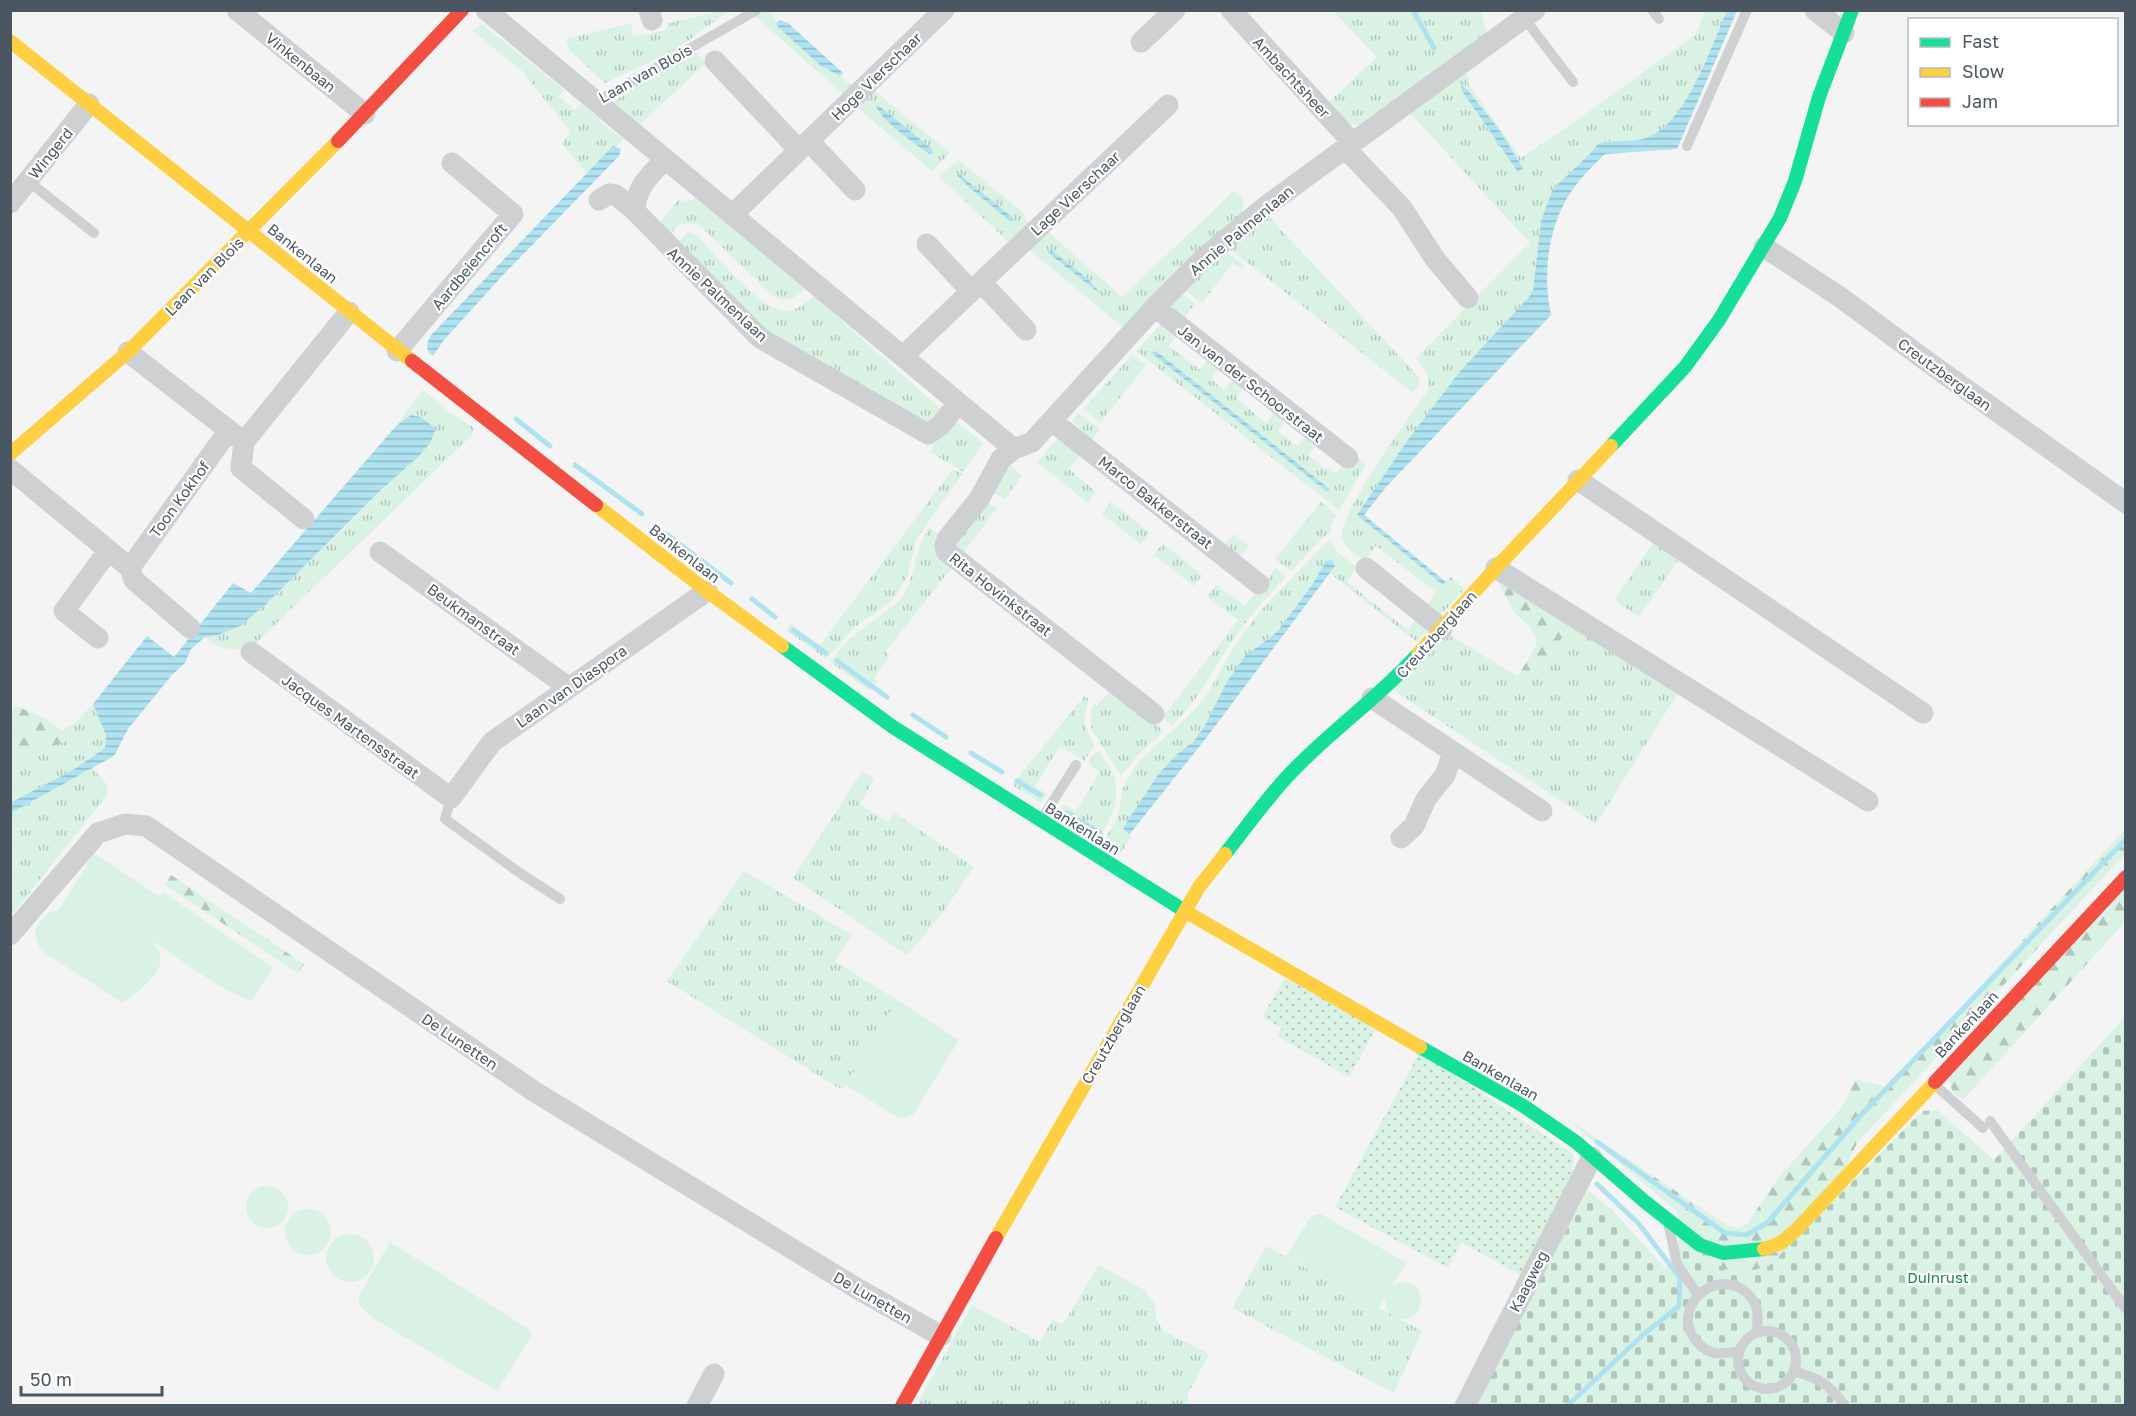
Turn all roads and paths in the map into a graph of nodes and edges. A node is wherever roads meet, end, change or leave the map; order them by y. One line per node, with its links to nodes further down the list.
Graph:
1 (237, 10): 20 (street, Vinkenbaan)
2 (462, 10): 20 (street, Laan van Blois)
3 (486, 10): 17 (street, Laan van Blois)
4 (757, 10): 17 (lane, Laan van Blois)
5 (944, 10): 21 (street, Hoge Vierschaar)
6 (1175, 10): 14 (street)
7 (1231, 10): 22 (street, Ambachtsheer)
8 (1747, 10): 23 (lane)
9 (1815, 10): 12 (street)
10 (1852, 10): 12 (street, Creutzberglaan)
11 (1530, 14): 16 (lane, Annie Palmenlaan); 22 (street, Annie Palmenlaan)
12 (1844, 33): 35 (street, Creutzberglaan)
13 (10, 41): 18 (street, Bankenlaan)
14 (1141, 42)
15 (715, 61): 21 (street)
16 (1573, 82)
17 (595, 102): 24 (street)
18 (89, 104): 26 (street, Wingerd); 32 (street, Bankenlaan)
19 (1168, 105): 36 (street, Lage Vierschaar)
20 (365, 114): 32 (street, Laan van Blois)
21 (804, 145): 27 (street); 31 (street, Hoge Vierschaar)
22 (1349, 146): 37 (street, Ambachtsheer); 38 (street, Annie Palmenlaan)
23 (1687, 146)
24 (665, 159): 30 (street); 31 (street)
25 (452, 163): 41 (street, Aardbeiencroft)
26 (28, 181): 29 (street, Wingerd); 33 (lane)
27 (855, 190)
28 (599, 200): 30 (street, Annie Palmenlaan)
29 (10, 203)
30 (635, 211): 44 (street, Annie Palmenlaan)
31 (732, 215): 43 (street)
32 (250, 231): 39 (street, Bankenlaan); 42 (street, Laan van Blois)
33 (94, 233)
34 (927, 244): 36 (street)
35 (1764, 247): 50 (street, Creutzberglaan); 51 (street, Creutzberglaan)
36 (976, 287): 40 (street); 43 (street, Lage Vierschaar)
37 (1468, 298)
38 (1155, 308): 45 (street, Annie Palmenlaan); 49 (street, Jan van der Schoorstraat)
39 (349, 312): 41 (street, Bankenlaan); 46 (street, Toon Kokhof)
40 (1026, 330)
41 (397, 351): 59 (street, Bankenlaan)
42 (128, 352): 46 (street); 48 (street, Laan van Blois)
43 (903, 356): 44 (street)
44 (958, 403): 47 (street)
45 (1052, 421): 47 (street, Annie Palmenlaan); 58 (street, Marco Bakkerstraat)
46 (236, 436): 52 (street); 55 (street, Toon Kokhof)
47 (1014, 449): 67 (street, Rita Hovinkstraat)
48 (11, 456): 53 (street)
49 (1348, 458)
50 (1578, 480): 57 (street, Creutzberglaan); 66 (street)
51 (2126, 503)
52 (304, 519)
53 (108, 551): 55 (street); 62 (street)
54 (380, 552): 64 (street, Beukmanstraat)
55 (130, 568): 60 (street)
56 (1366, 568): 61 (street)
57 (1496, 568): 61 (street, Creutzberglaan); 71 (street)
58 (1259, 584)
59 (708, 591): 64 (street, Laan van Diaspora); 73 (street, Bankenlaan)
60 (190, 628)
61 (1442, 628): 65 (street, Creutzberglaan)
62 (98, 638)
63 (251, 652): 70 (street, Jacques Martensstraat)
64 (568, 687): 70 (street, Laan van Diaspora)
65 (1372, 698): 68 (street); 79 (street, Creutzberglaan)
66 (1923, 713)
67 (1154, 714)
68 (1453, 752): 72 (street); 74 (street)
69 (1076, 765): 73 (lane)
70 (451, 798): 77 (lane)
71 (1868, 801)
72 (1542, 811)
73 (1041, 821): 79 (street, Bankenlaan)
74 (1401, 838)
75 (2126, 877): 76 (street, Bankenlaan)
76 (2115, 888): 78 (lane); 81 (street, Bankenlaan)
77 (560, 899)
78 (2126, 899)
79 (1184, 911): 82 (street, Bankenlaan); 87 (street, Creutzberglaan)
80 (10, 935): 87 (street, De Lunetten)
81 (1934, 1084): 83 (street, Bankenlaan); 85 (lane)
82 (1592, 1157): 83 (street, Bankenlaan); 93 (street, Kaagweg)
83 (1669, 1220): 84 (lane)
84 (1698, 1294): 86 (lane); 88 (lane)
85 (2126, 1309)
86 (1756, 1332): 88 (lane); 89 (lane)
87 (941, 1336): 92 (street, Creutzberglaan)
88 (1738, 1352): 89 (lane)
89 (1794, 1371): 94 (lane)
90 (714, 1374): 91 (street)
91 (698, 1406)
92 (902, 1406)
93 (1465, 1406)
94 (1845, 1406)

